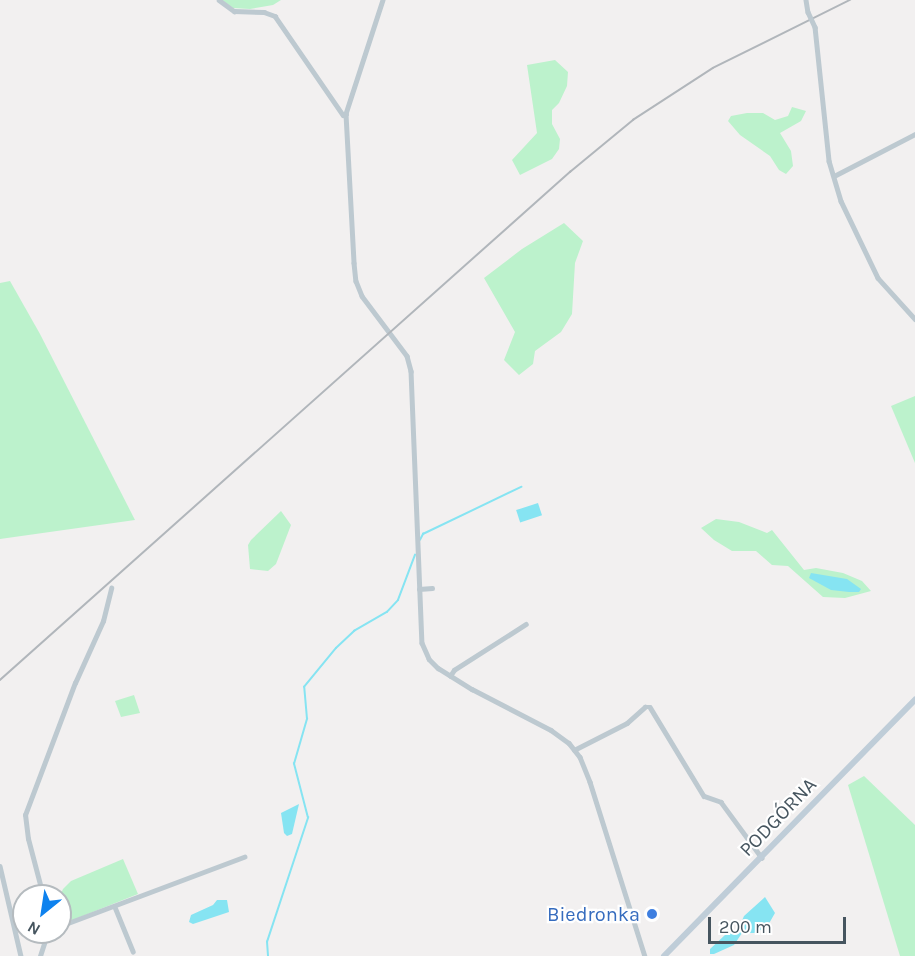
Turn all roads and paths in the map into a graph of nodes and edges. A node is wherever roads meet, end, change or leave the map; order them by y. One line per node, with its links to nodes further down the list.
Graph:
1 (219, 0): 4 (street)
2 (382, 0): 4 (street)
3 (806, 0): 6 (street, bridge)
4 (346, 114): 10 (street)
5 (915, 134): 6 (street)
6 (834, 176): 7 (street)
7 (915, 320)
8 (111, 588): 18 (street)
9 (432, 588): 10 (street)
10 (419, 589): 12 (street)
11 (526, 624): 12 (street)
12 (450, 676): 14 (street)
13 (915, 700): 16 (main road, PODGÓRNA)
14 (574, 750): 16 (street); 23 (street)
15 (243, 856): 19 (street)
16 (762, 858): 24 (main road, PODGÓRNA)
17 (0, 866): 22 (street)
18 (40, 884)
19 (115, 907): 20 (street); 21 (street)
20 (72, 922)
21 (133, 951)
22 (21, 956)
23 (645, 956)
24 (664, 956)

